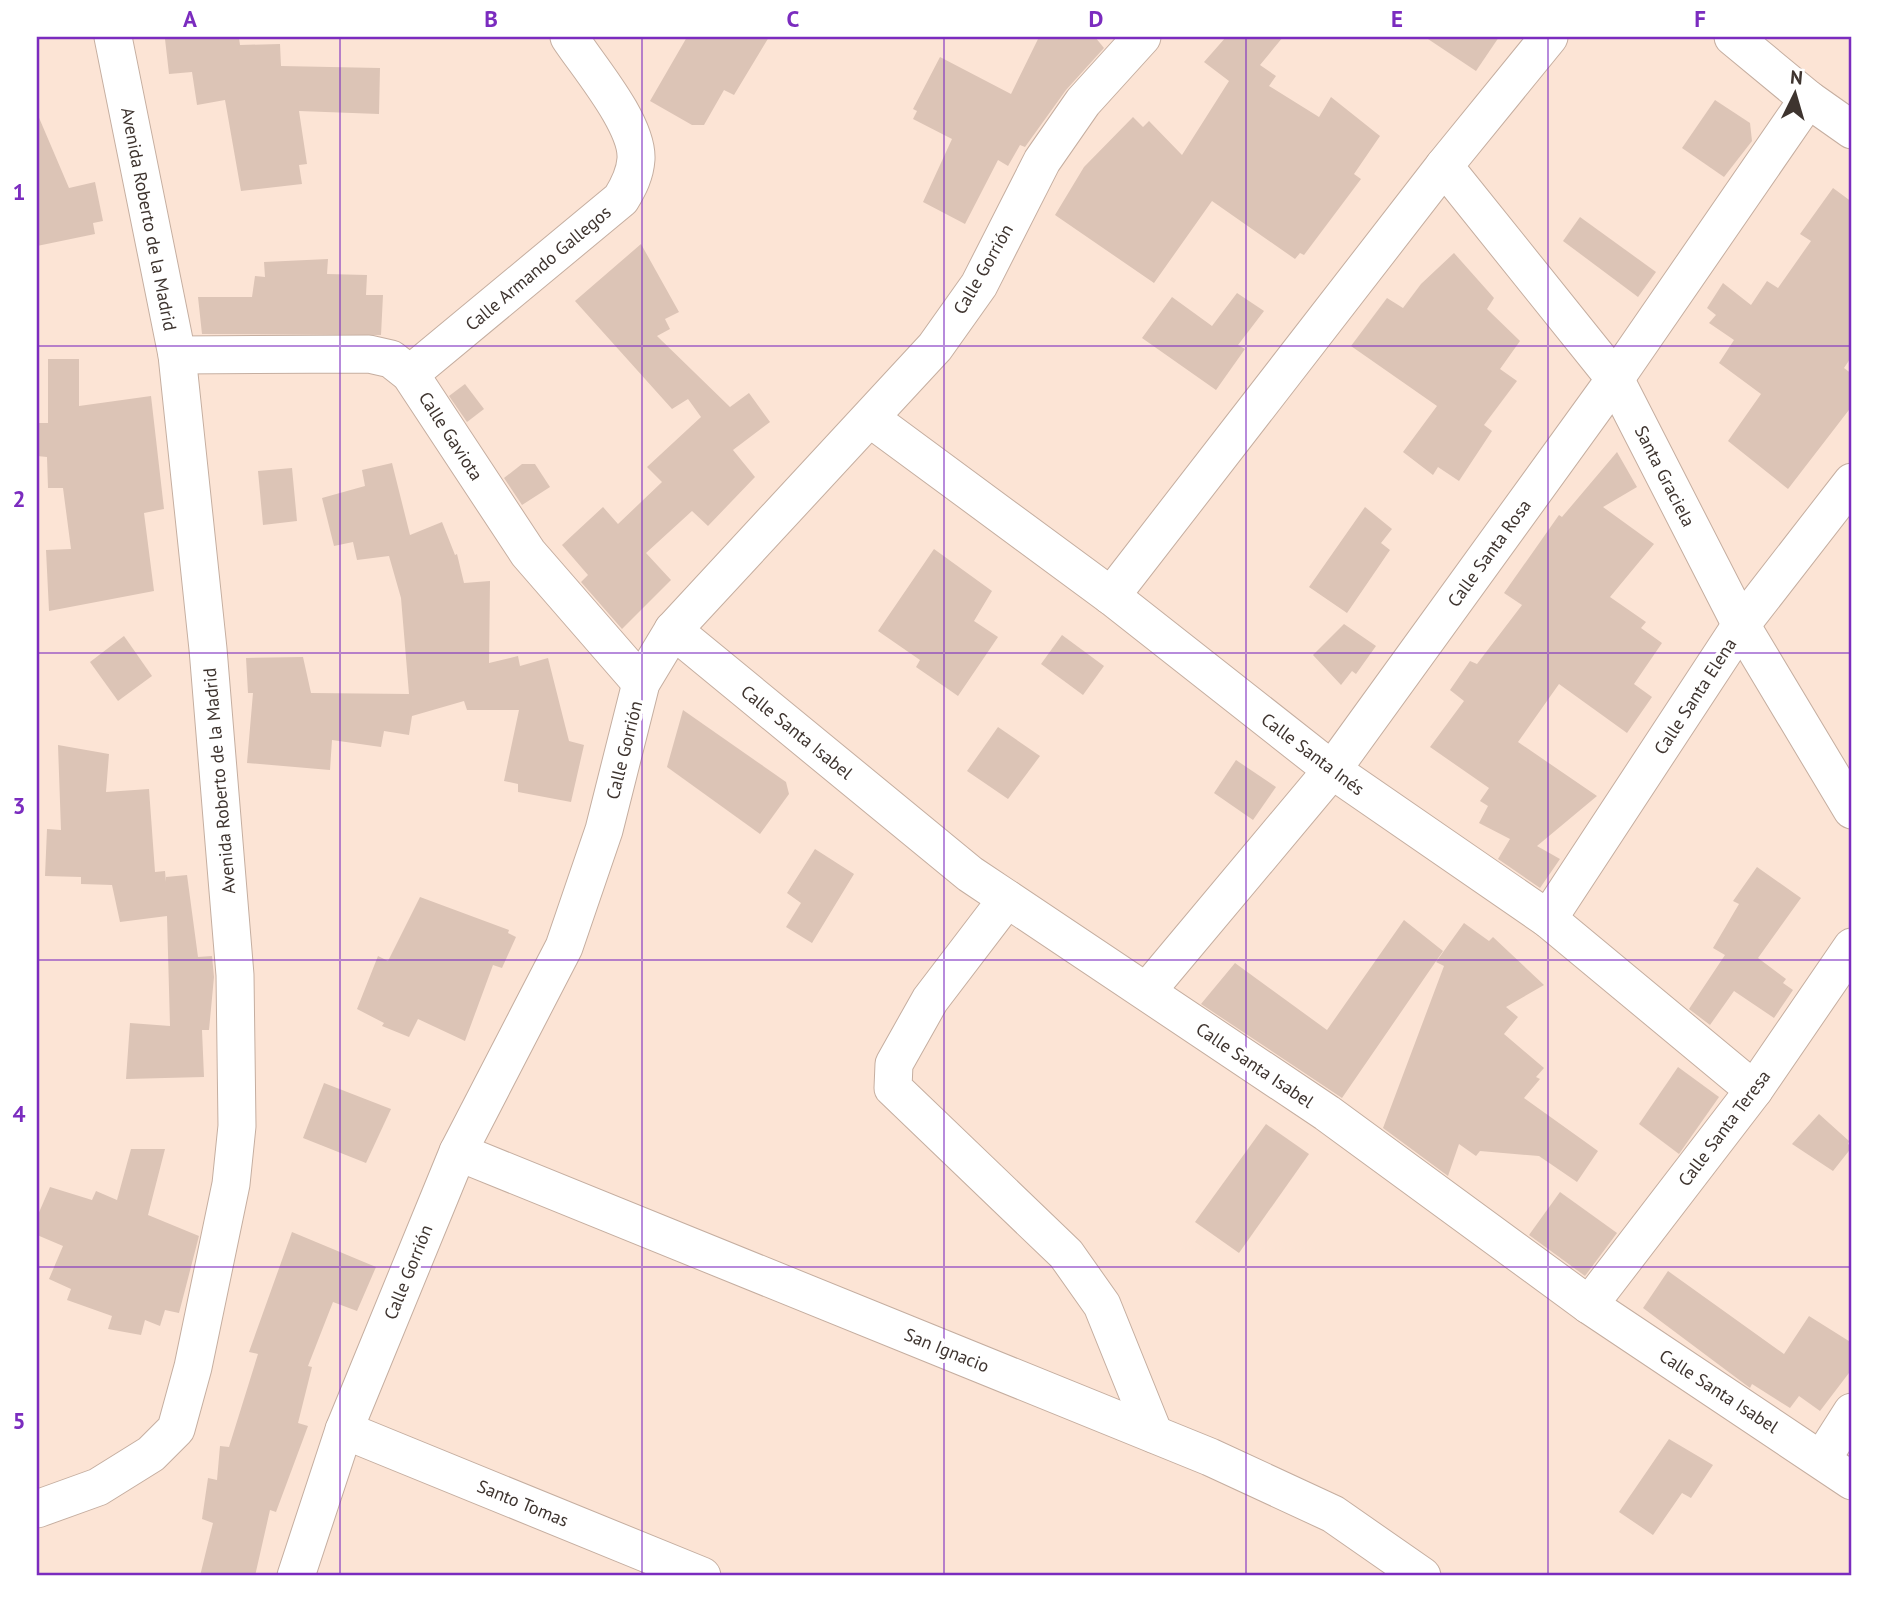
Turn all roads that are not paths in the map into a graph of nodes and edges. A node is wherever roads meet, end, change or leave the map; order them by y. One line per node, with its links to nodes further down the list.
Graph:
1 (113, 37): 9 (street, Avenida Roberto de la Madrid)
2 (569, 37): 10 (street, Calle Armando Gallegos)
3 (1142, 37): 12 (street, Calle Gorrión)
4 (1549, 37): 8 (street)
5 (1733, 37): 6 (street)
6 (1808, 99): 7 (street); 11 (street, Calle Santa Rosa)
7 (1852, 130)
8 (1444, 166): 11 (street, Santa Graciela); 14 (street)
9 (177, 355): 10 (street, Calle Gaviota); 32 (street, Avenida Roberto de la Madrid)
10 (410, 374): 17 (street, Calle Gaviota)
11 (1615, 379): 15 (street, Santa Graciela); 18 (street, Calle Santa Rosa)
12 (871, 419): 14 (street, Calle Santa Inés); 16 (street, Calle Gorrión)
13 (1852, 482): 15 (street, Calle Santa Elena)
14 (1111, 596): 18 (street, Calle Santa Inés)
15 (1741, 625): 19 (street, Santa Graciela); 21 (street, Calle Santa Elena)
16 (673, 630): 17 (street, Calle Gorrión); 20 (street, Calle Santa Isabel)
17 (641, 683): 25 (street, Calle Gorrión)
18 (1332, 771): 21 (street, Calle Santa Inés); 23 (street, Calle Santa Rosa)
19 (1852, 810)
20 (1007, 899): 23 (street, Calle Santa Isabel); 29 (street)
21 (1548, 919): 24 (street, Calle Santa Inés)
22 (1852, 947): 24 (street, Calle Santa Teresa)
23 (1147, 991): 26 (street, Calle Santa Isabel)
24 (1754, 1090): 26 (street, Calle Santa Teresa)
25 (458, 1152): 28 (street, Calle Gorrión); 29 (street, San Ignacio)
26 (1589, 1305): 30 (street, Calle Santa Isabel)
27 (1852, 1412): 30 (street)
28 (344, 1430): 33 (street, Calle Gorrión); 34 (street, Santo Tomas)
29 (1154, 1434): 35 (street, San Ignacio)
30 (1822, 1459): 31 (street, Calle Santa Isabel)
31 (1852, 1481)
32 (37, 1509)
33 (296, 1576)
34 (702, 1576)
35 (1422, 1576)

